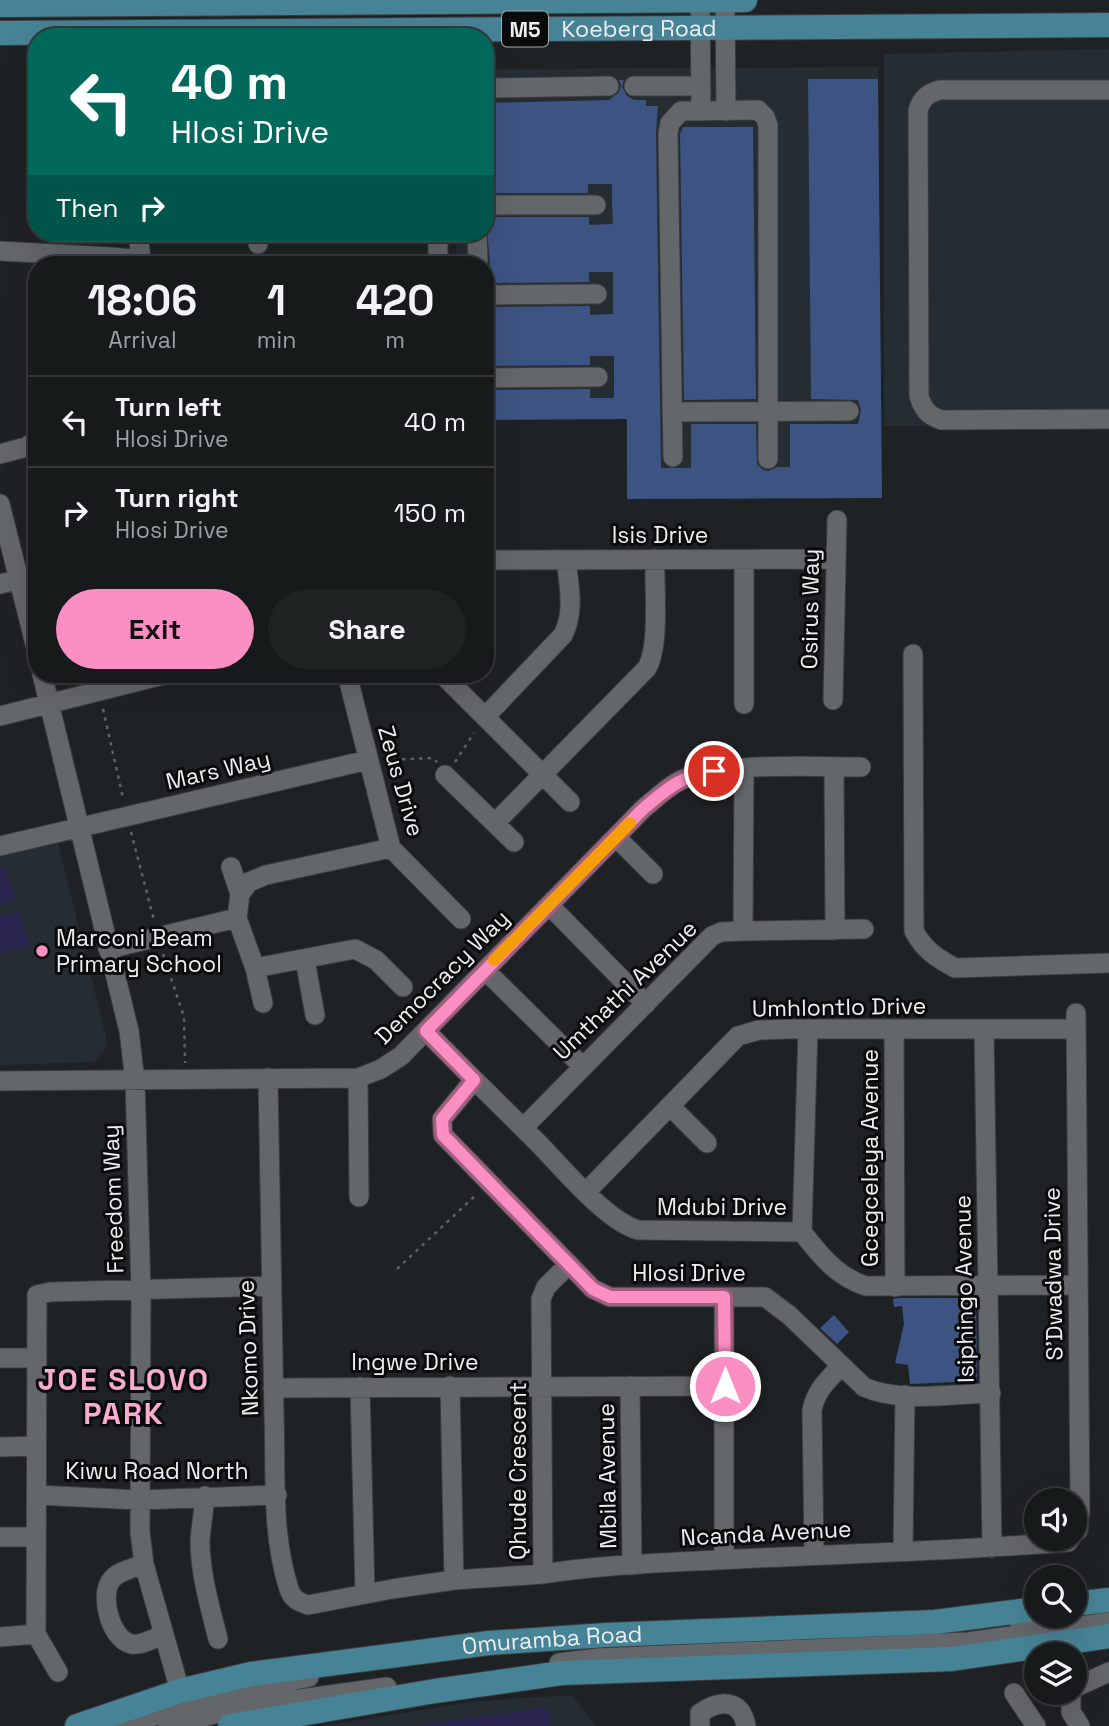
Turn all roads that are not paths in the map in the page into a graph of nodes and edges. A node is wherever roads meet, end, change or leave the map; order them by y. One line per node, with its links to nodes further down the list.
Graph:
1 (700, 0): 2 (main road, Koeberg Road / M5); 4 (main road, Koeberg Road / M5); 8 (street)
2 (725, 0): 3 (main road, Koeberg Road / M5); 9 (street)
3 (744, 0)
4 (128, 2): 5 (main road, Koeberg Road / M5); 7 (street)
5 (0, 5)
6 (1109, 25): 9 (main road, Koeberg Road / M5)
7 (129, 28)
8 (700, 28): 9 (main road, Koeberg Road / M5); 10 (main road, Koeberg Road / M5); 15 (street)
9 (726, 28): 19 (street)
10 (494, 32)
11 (0, 33): 12 (main road, Koeberg Road / M5)
12 (28, 33)
13 (609, 86): 16 (street)
14 (634, 86): 15 (street)
15 (701, 86): 18 (street)
16 (494, 88)
17 (1109, 90): 31 (street)
18 (701, 111): 19 (street); 30 (street)
19 (726, 111): 28 (street)
20 (494, 205): 21 (street)
21 (596, 205)
22 (0, 251): 23 (street)
23 (52, 256)
24 (494, 294): 25 (street)
25 (597, 294)
26 (598, 377): 27 (street)
27 (494, 378)
28 (767, 411): 29 (street); 30 (street); 35 (street)
29 (849, 411)
30 (672, 412): 34 (street)
31 (1109, 419)
32 (28, 446): 33 (street)
33 (0, 454)
34 (673, 457)
35 (768, 459)
36 (0, 505): 43 (street)
37 (837, 520): 39 (street, Osirus Way)
38 (655, 559): 41 (street, Isis Drive); 42 (street, Isis Drive); 60 (street)
39 (835, 559): 42 (street, Isis Drive); 50 (street, Osirus Way)
40 (494, 560): 41 (street, Isis Drive)
41 (566, 560): 54 (street)
42 (744, 560): 52 (street)
43 (18, 579): 44 (street)
44 (28, 617)
45 (913, 654): 79 (street)
46 (45, 683): 51 (street, Freedom Way)
47 (131, 683): 51 (street)
48 (349, 683): 55 (street, Zeus Drive)
49 (451, 683): 54 (street)
50 (833, 700)
51 (50, 703): 53 (street); 63 (street, Freedom Way)
52 (744, 704)
53 (0, 716)
54 (485, 717): 60 (street)
55 (368, 760): 63 (street, Mars Way); 67 (street, Zeus Drive)
56 (834, 767): 57 (street, Democracy Way); 58 (street, Democracy Way); 75 (street)
57 (862, 767)
58 (744, 769): 64 (street, Democracy Way); 76 (street)
59 (447, 773): 62 (street)
60 (543, 774): 61 (street); 62 (street)
61 (570, 802)
62 (495, 823): 65 (street)
63 (79, 827): 66 (street, Mars Way); 77 (street, Freedom Way)
64 (616, 837): 69 (street); 71 (street, Democracy Way)
65 (514, 842)
66 (0, 846)
67 (391, 848): 70 (street); 73 (street, Zeus Drive)
68 (231, 867): 70 (street)
69 (653, 874)
70 (240, 894): 72 (street)
71 (549, 905): 81 (street, Democracy Way); 84 (street)
72 (237, 918): 77 (street); 80 (street)
73 (461, 919)
74 (864, 929): 75 (street, Umthathi Avenue)
75 (835, 930): 76 (street, Umthathi Avenue)
76 (743, 931): 84 (street, Umthathi Avenue)
77 (108, 949): 96 (street, Freedom Way)
78 (305, 960): 80 (street); 82 (street); 85 (street)
79 (1109, 963)
80 (255, 968): 83 (street)
81 (485, 970): 90 (street, Democracy Way); 91 (street)
82 (403, 987)
83 (263, 1003)
84 (646, 1004): 91 (street, Umthathi Avenue)
85 (315, 1015)
86 (1076, 1021): 89 (street, Umhlontlo Drive); 105 (street, S'Dwadwa Drive)
87 (808, 1029): 88 (street, Umhlontlo Drive); 97 (street, Umhlontlo Drive); 102 (street)
88 (894, 1029): 89 (street, Umhlontlo Drive); 107 (street, Gcegceleya Avenue)
89 (984, 1029): 104 (street, Isiphingo Avenue)
90 (426, 1031): 93 (street, Democracy Way); 94 (street, Mdubi Drive)
91 (582, 1066): 98 (street, Umthathi Avenue)
92 (268, 1078): 93 (street, Democracy Way); 96 (street, Democracy Way); 106 (street, Nkomo Drive)
93 (358, 1078): 101 (street)
94 (474, 1080): 98 (street, Mdubi Drive); 103 (street, Hlosi Drive)
95 (0, 1081): 96 (street, Democracy Way)
96 (135, 1082): 108 (street, Freedom Way)
97 (671, 1107): 99 (street); 100 (street, Umhlontlo Drive)
98 (523, 1128): 100 (street, Mdubi Drive)
99 (707, 1143)
100 (586, 1192): 102 (street, Mdubi Drive)
101 (359, 1197)
102 (802, 1232): 107 (street, Mdubi Drive)
103 (569, 1264): 109 (street, Hlosi Drive); 117 (street, Qhude Crescent)
104 (986, 1285): 105 (street, Mdubi Drive); 107 (street, Mdubi Drive); 119 (street, Isiphingo Avenue)
105 (1077, 1285): 123 (street, S'Dwadwa Drive)
106 (271, 1286): 108 (street); 118 (street, Nkomo Drive)
107 (895, 1287)
108 (141, 1291): 111 (street); 127 (street, Freedom Way)
109 (724, 1297): 112 (street, Hlosi Drive); 114 (street)
110 (0, 1358): 111 (street)
111 (36, 1358): 121 (street)
112 (841, 1366): 120 (street, Hlosi Drive); 133 (street)
113 (630, 1386): 114 (street, Ingwe Drive); 117 (street, Ingwe Drive); 136 (street, Mbila Avenue)
114 (725, 1386): 134 (street)
115 (360, 1387): 116 (street, Ingwe Drive); 118 (street, Ingwe Drive); 139 (street)
116 (450, 1387): 117 (street, Ingwe Drive); 138 (street)
117 (542, 1387): 137 (street, Qhude Crescent)
118 (274, 1388): 125 (street, Nkomo Drive)
119 (991, 1393): 120 (street, Hlosi Drive); 131 (street, Isiphingo Avenue)
120 (905, 1395): 132 (street)
121 (35, 1446): 122 (street); 124 (street)
122 (0, 1447)
123 (1080, 1488)
124 (37, 1495): 127 (street, Kiwu Road North); 129 (street)
125 (277, 1495): 126 (street, Kiwu Road North); 142 (street, Nkomo Drive)
126 (205, 1496): 127 (street, Kiwu Road North); 152 (street)
127 (139, 1500): 135 (street, Freedom Way)
128 (0, 1537): 129 (street)
129 (35, 1537): 148 (street)
130 (1024, 1545): 131 (street, S'Dwadwa Drive)
131 (992, 1548): 132 (street, Ncanda Avenue)
132 (903, 1551): 133 (street, Ncanda Avenue)
133 (814, 1554): 134 (street, Ncanda Avenue)
134 (724, 1559): 136 (street, Ncanda Avenue)
135 (144, 1564): 149 (street, Freedom Way); 149 (street)
136 (632, 1565): 137 (street, Ncanda Avenue)
137 (543, 1574): 138 (street, Qhude Crescent)
138 (454, 1580): 139 (street, Qhude Crescent)
139 (365, 1594): 142 (street, Qhude Crescent)
140 (1109, 1600): 141 (main road)
141 (1087, 1603)
142 (308, 1605)
143 (1109, 1610): 145 (street)
144 (1024, 1611): 158 (main road, Omuramba Road)
145 (1087, 1613)
146 (1024, 1621): 158 (street)
147 (1109, 1622): 158 (street)
148 (36, 1634): 151 (street); 153 (street)
149 (163, 1635): 158 (street, Freedom Way)
150 (1109, 1636): 162 (main road, Omuramba Road)
151 (0, 1637)
152 (218, 1639)
153 (58, 1672)
154 (1109, 1672): 155 (street)
155 (1087, 1682)
156 (1014, 1693): 165 (street)
157 (1071, 1705): 166 (street)
158 (186, 1711): 159 (main road, Omuramba Road); 160 (street); 161 (street)
159 (78, 1726)
160 (121, 1726)
161 (168, 1726)
162 (230, 1726)
163 (700, 1726): 164 (street)
164 (746, 1726)
165 (1036, 1726)
166 (1080, 1726)

